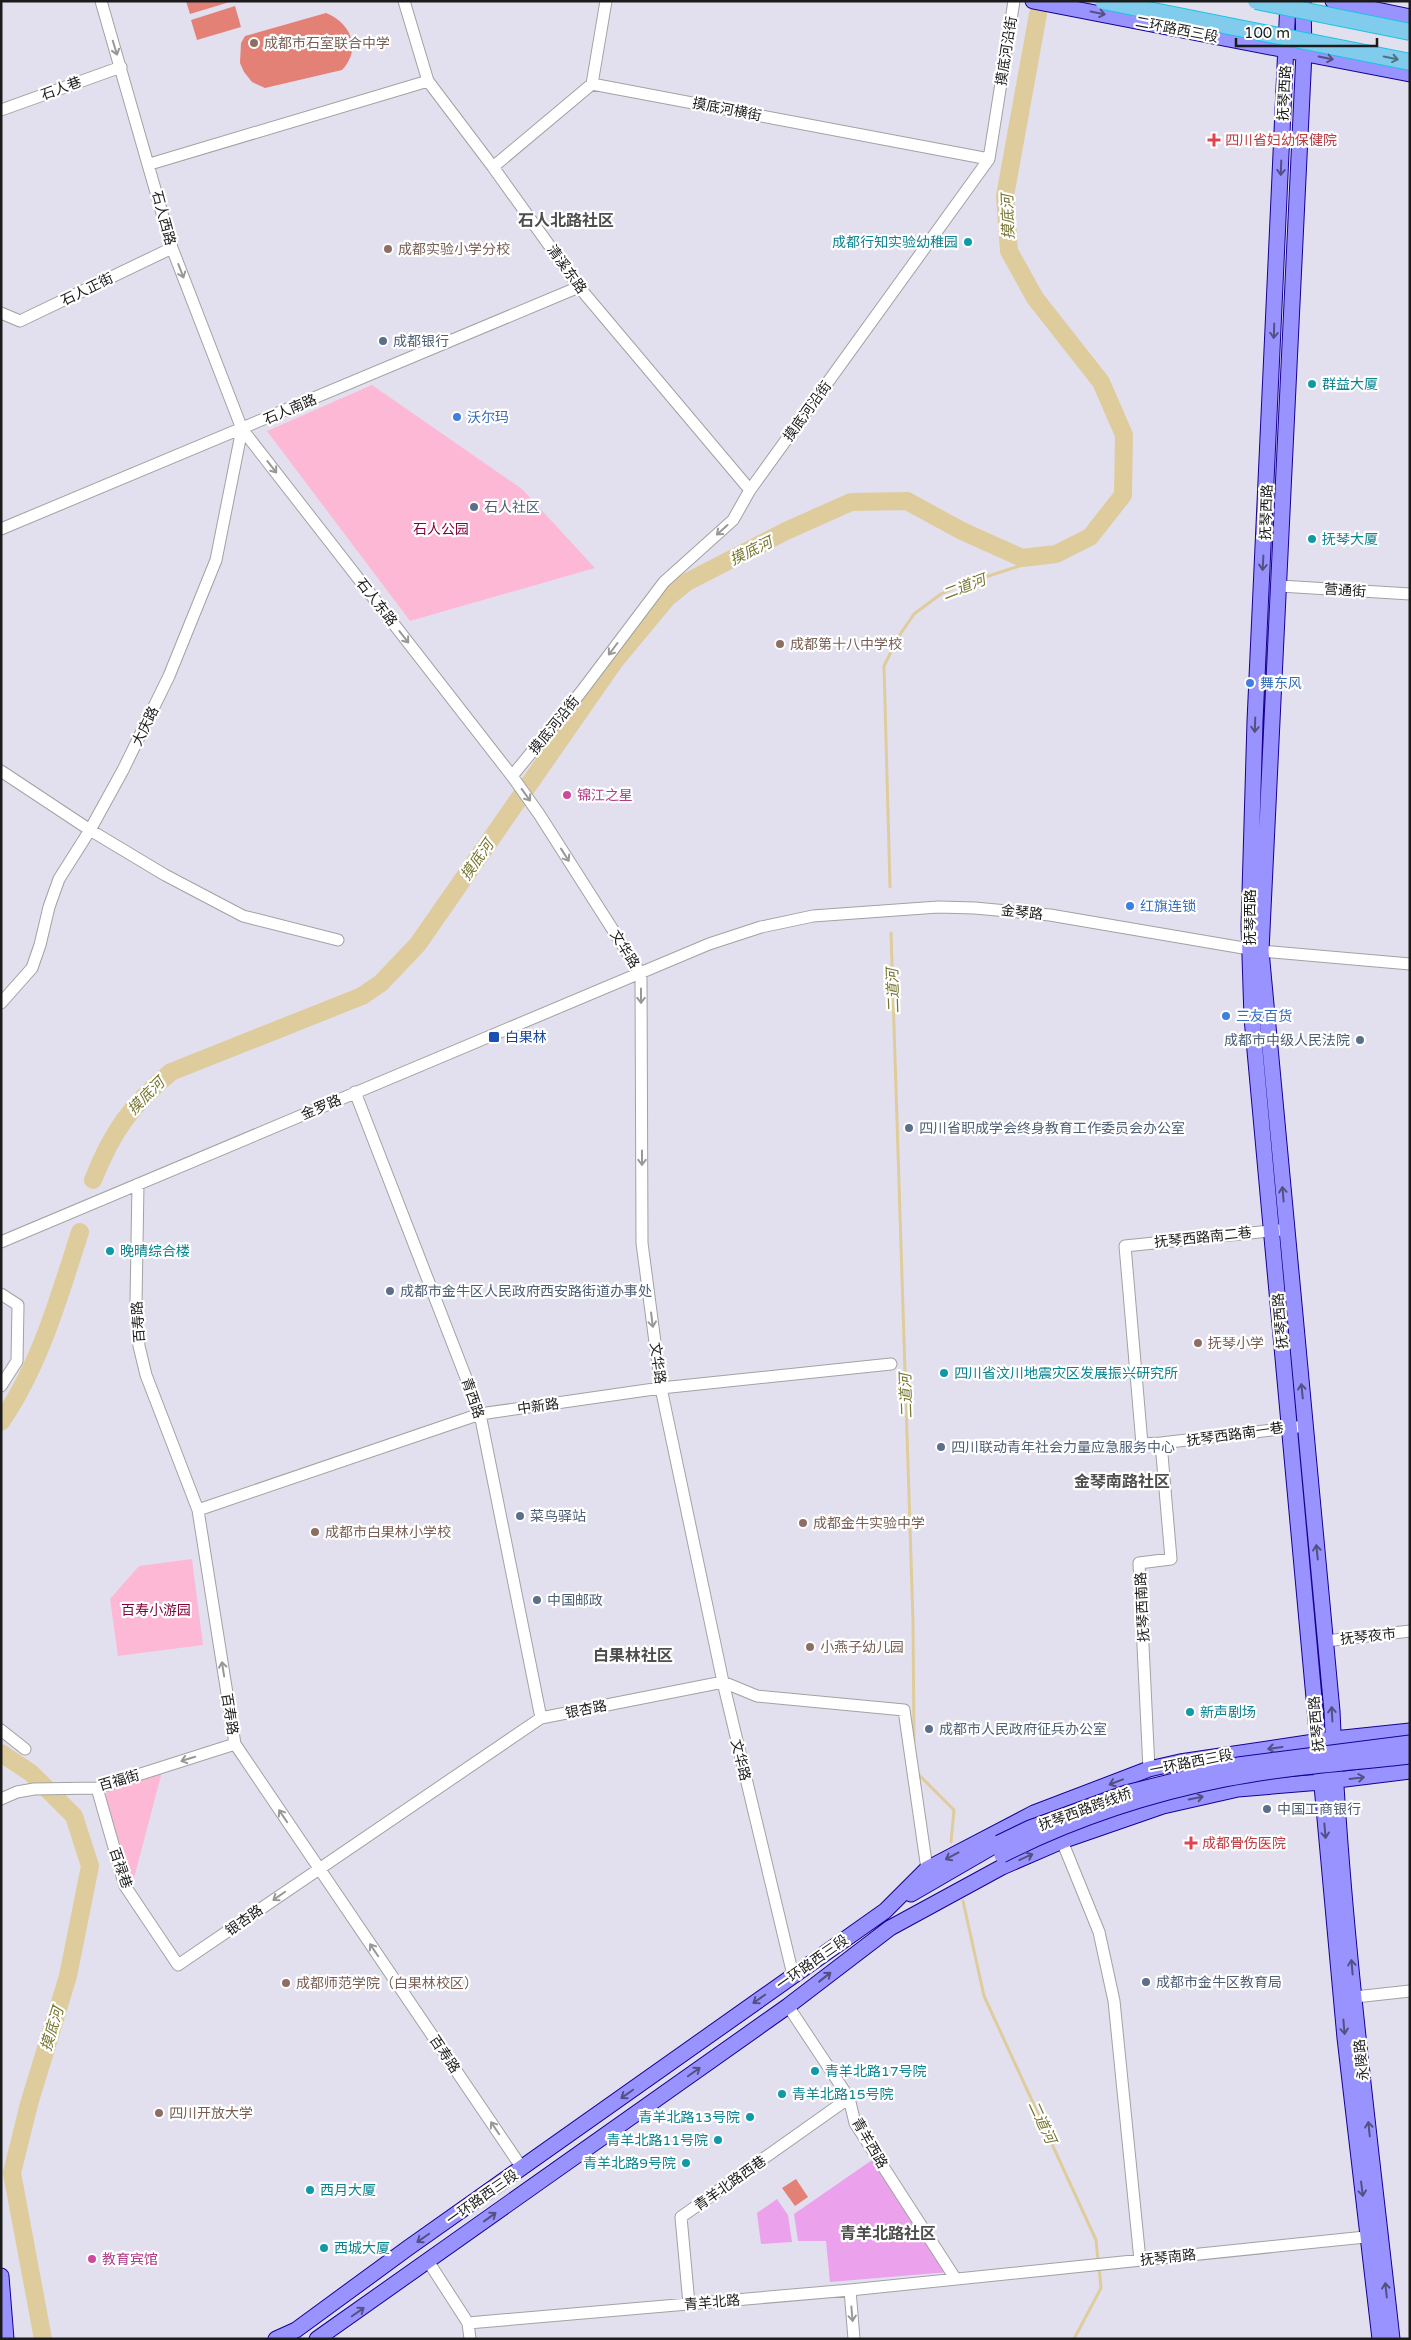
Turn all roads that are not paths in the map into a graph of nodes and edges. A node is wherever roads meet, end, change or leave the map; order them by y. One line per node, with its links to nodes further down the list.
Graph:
1 (101, 1): 16 (street, 石人西路, one-way to 16)
2 (404, 1): 18 (street, 清溪东路)
3 (606, 1): 19 (street)
4 (1014, 1): 21 (street, 摸底河沿街)
5 (1033, 1): 13 (main road, 二环路西三段, one-way to 13)
6 (1103, 1): 15 (highway, one-way to 15, bridge)
7 (1256, 1): 12 (highway, bridge)
8 (1288, 1): 13 (main road, 抚琴西路)
9 (1303, 1): 14 (main road, 抚琴西路)
10 (1333, 1): 11 (main road)
11 (1410, 17)
12 (1410, 32)
13 (1287, 50): 14 (main road, 二环路西三段); 36 (main road, 抚琴西路, one-way to 36)
14 (1304, 53): 17 (main road, 二环路西三段, one-way to 17); 30 (main road, 抚琴西路)
15 (1410, 62)
16 (121, 67): 20 (street, 石人巷); 22 (street, 石人西路)
17 (1410, 74)
18 (428, 81): 22 (street); 23 (street, 清溪东路)
19 (592, 84): 21 (street, 摸底河横街); 23 (street)
20 (1, 110)
21 (989, 159): 28 (street, 摸底河沿街)
22 (150, 164): 24 (street, 石人西路)
23 (493, 167): 25 (street, 清溪东路)
24 (172, 248): 26 (street, 石人正街); 27 (street, 石人西路, one-way to 27)
25 (580, 287): 27 (street, 石人南路); 28 (street, 清溪东路)
26 (1, 313)
27 (242, 429): 29 (street, 石人南路); 33 (street, 石人东路, one-way to 33); 34 (street, 大庆路)
28 (750, 490): 33 (street, 摸底河沿街, one-way to 33)
29 (1, 529)
30 (1280, 586): 31 (street, 营通街); 36 (main road, 抚琴西路)
31 (1410, 594)
32 (1, 771): 34 (street)
33 (512, 776): 38 (street, 文华路, one-way to 38)
34 (90, 830): 35 (street); 39 (street, 大庆路)
35 (338, 940)
36 (1255, 950): 37 (street, 金琴路); 38 (street, 金琴路); 42 (main road, 抚琴西路); 54 (main road, 抚琴西路, one-way to 36)
37 (1410, 964)
38 (641, 974): 40 (street, 金罗路); 47 (street, 文华路, one-way to 47)
39 (1, 1003)
40 (356, 1092): 41 (street, 金罗路); 48 (street, 青西路)
41 (138, 1184): 43 (street, 金罗路); 52 (street, 百寿路)
42 (1276, 1230): 49 (main road, 抚琴西路); 51 (street, 抚琴西路南二巷)
43 (1, 1242)
44 (1, 1294): 46 (street)
45 (891, 1364): 47 (street, 中新路)
46 (1, 1386)
47 (661, 1388): 48 (street, 中新路); 55 (street, 文华路)
48 (480, 1414): 52 (street, 中新路); 56 (street, 青西路)
49 (1293, 1426): 50 (street, 抚琴西路南一巷); 60 (main road, 抚琴西路)
50 (1161, 1443): 51 (street, 抚琴西路南一巷); 65 (street, 抚琴西南路)
51 (1142, 1444)
52 (198, 1510): 62 (street, 百寿路, one-way to 52)
53 (1410, 1631): 54 (street, 抚琴夜市)
54 (1326, 1640): 59 (main road, 抚琴西路, one-way to 54)
55 (723, 1682): 56 (street, 银杏路); 73 (street); 77 (street, 文华路)
56 (541, 1718): 72 (street, 银杏路)
57 (1, 1730): 63 (street)
58 (1410, 1731): 59 (main road, 一环路西三段)
59 (1334, 1739): 60 (main road, 一环路西三段); 67 (main road, 抚琴西路)
60 (1318, 1742): 65 (main road, 一环路西三段, one-way to 65); 67 (main road, 抚琴西路)
61 (1410, 1743): 71 (main road, 抚琴西路跨线桥, bridge)
62 (235, 1744): 68 (street, 百福街, one-way to 68); 72 (street, 百寿路, one-way to 62)
63 (25, 1749)
64 (1410, 1756): 71 (main road, 抚琴西路跨线桥, bridge)
65 (1150, 1769): 73 (main road, 一环路西三段, one-way to 73)
66 (1410, 1771): 67 (main road, 一环路西三段, one-way to 66)
67 (1328, 1781): 70 (main road, 一环路西三段, one-way to 67); 79 (main road, 永陵路, one-way to 67); 83 (main road, 永陵路, one-way to 83)
68 (97, 1788): 69 (street, 百福街); 76 (street, 百禄巷)
69 (1, 1799)
70 (1062, 1841): 75 (main road, 一环路西三段, one-way to 70); 84 (street)
71 (1000, 1849): 74 (main road); 75 (main road)
72 (319, 1869): 76 (street, 银杏路, one-way to 76); 82 (street, 百寿路, one-way to 72)
73 (927, 1869): 74 (main road, 一环路西三段)
74 (885, 1911): 77 (main road, 一环路西三段)
75 (890, 1928): 80 (main road, 一环路西三段, one-way to 75)
76 (178, 1965)
77 (793, 1975): 82 (main road, 一环路西三段, one-way to 82)
78 (1410, 1991): 79 (street)
79 (1355, 1997): 83 (main road, 永陵路, one-way to 79)
80 (788, 2006): 81 (street, 青羊西路); 85 (main road, 一环路西三段, one-way to 80)
81 (849, 2098): 87 (street, 青羊西路); 89 (street, 青羊北路西巷)
82 (522, 2168): 91 (main road, 一环路西三段, one-way to 91)
83 (1374, 2237): 84 (street, 抚琴南路); 97 (main road, 永陵路); 98 (main road, 永陵路, one-way to 83)
84 (1140, 2260): 87 (street, 抚琴南路)
85 (428, 2261): 90 (street); 94 (main road, 一环路西三段, one-way to 85)
86 (1, 2276): 92 (main road)
87 (955, 2278): 88 (street, 青羊北路)
88 (850, 2290): 89 (street, 青羊北路); 96 (street, one-way to 96)
89 (689, 2304): 90 (street, 青羊北路)
90 (468, 2324): 95 (street)
91 (290, 2334): 93 (main road, 一环路西三段)
92 (6, 2339)
93 (276, 2339)
94 (317, 2339)
95 (470, 2339)
96 (854, 2339)
97 (1380, 2339)
98 (1392, 2339)

